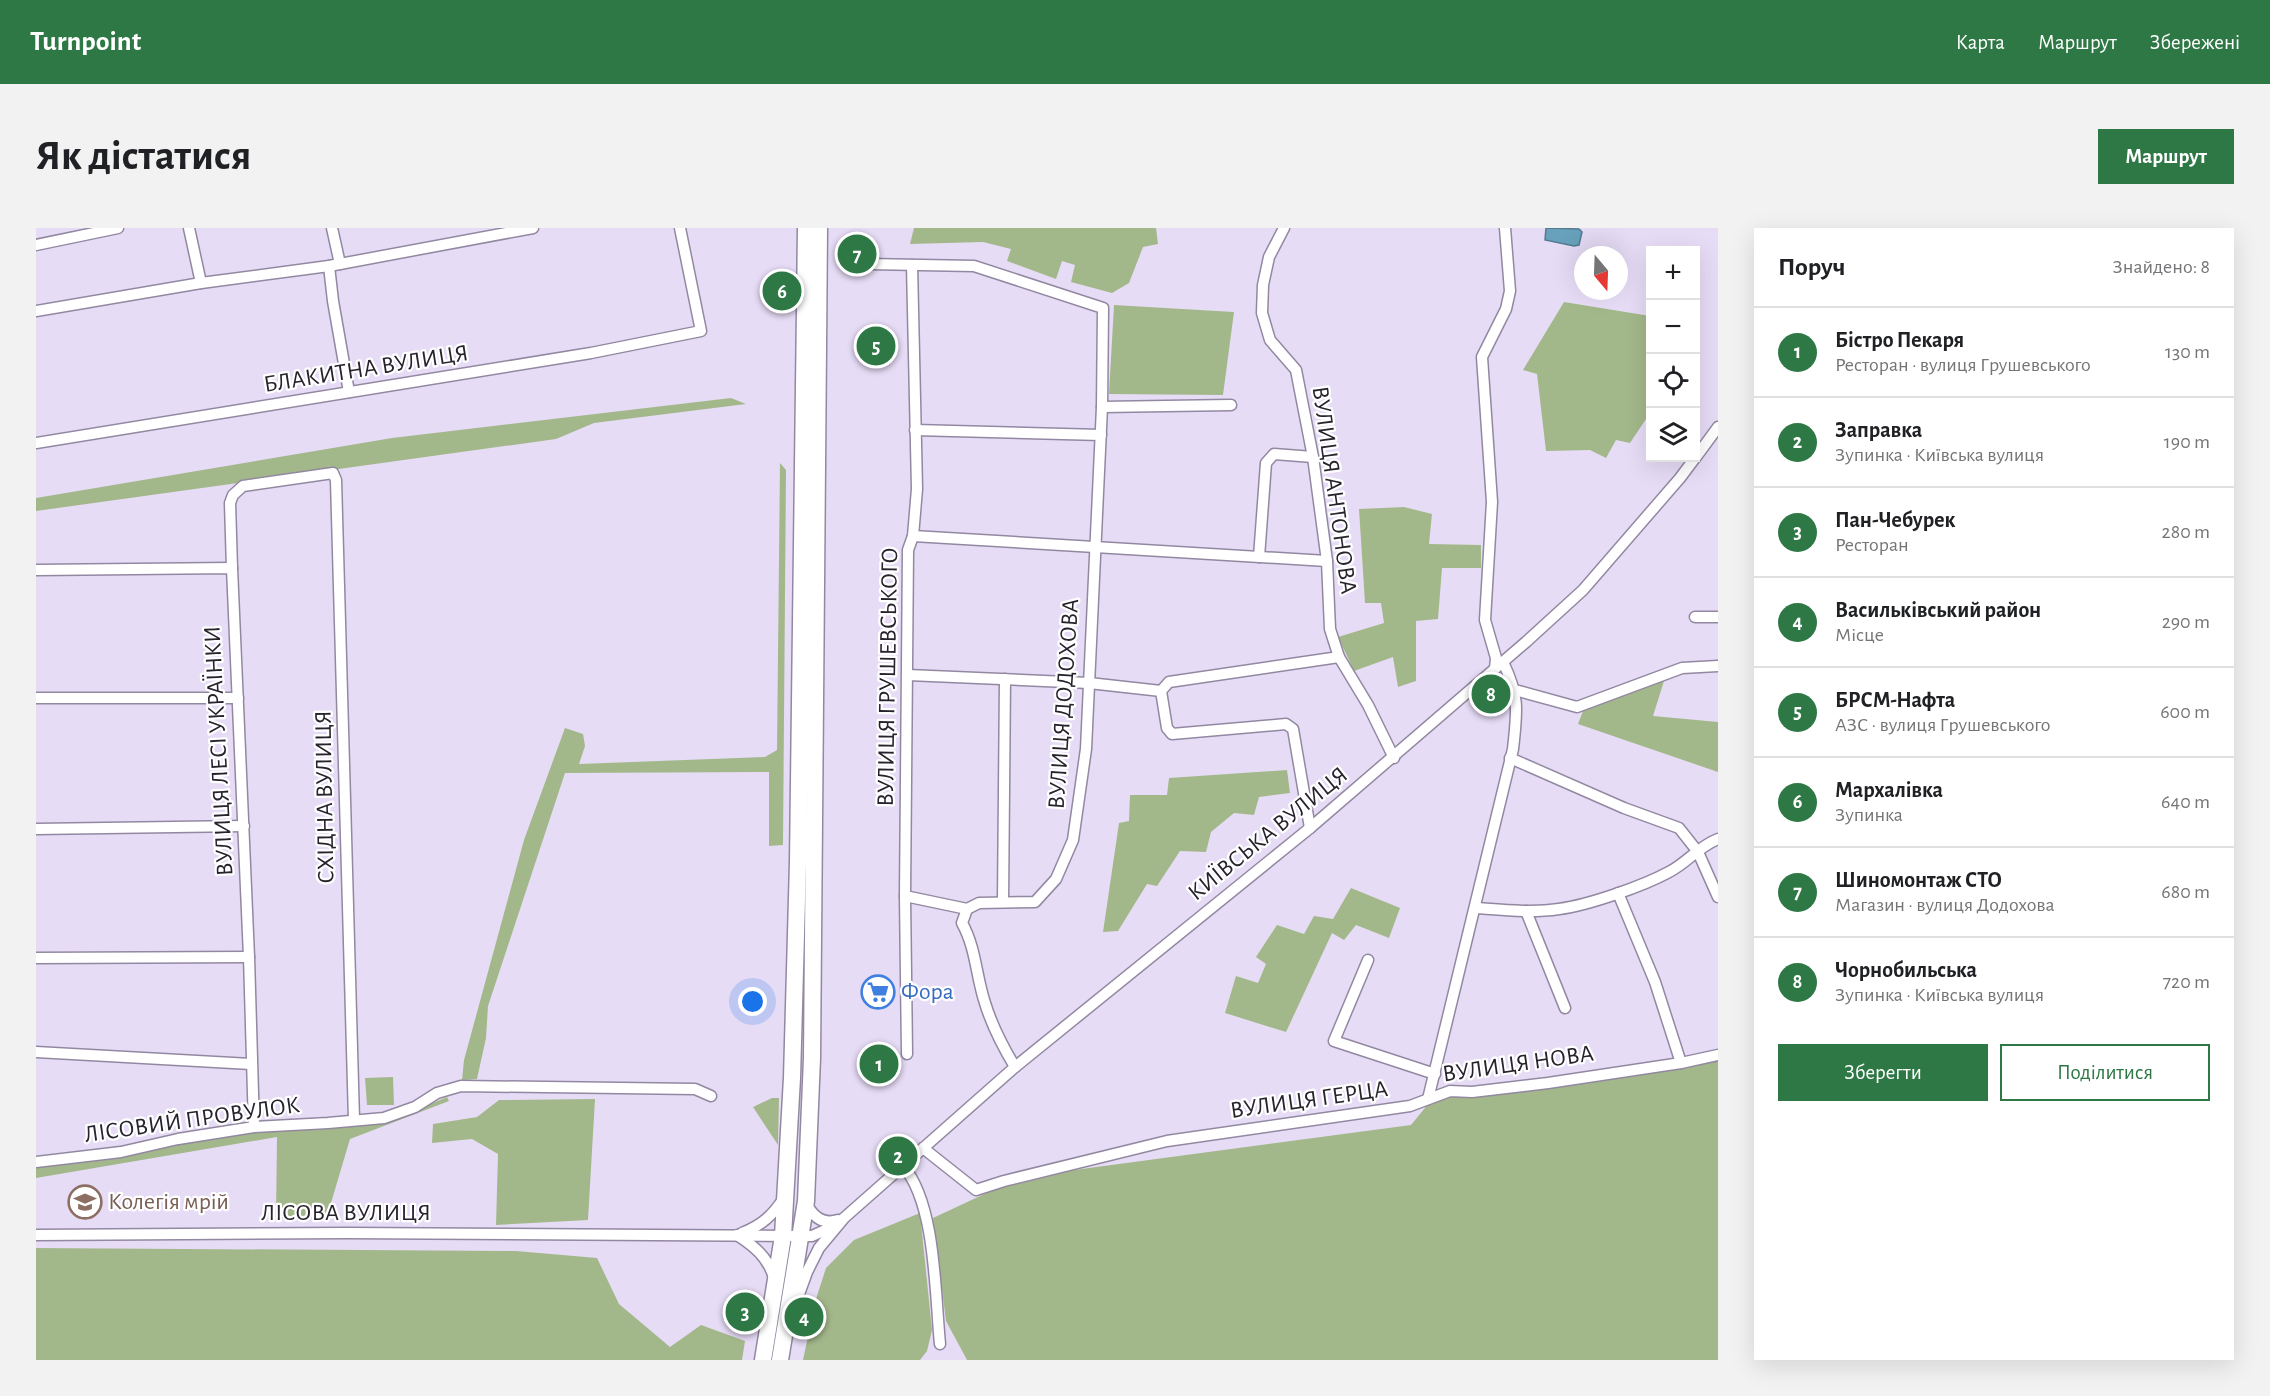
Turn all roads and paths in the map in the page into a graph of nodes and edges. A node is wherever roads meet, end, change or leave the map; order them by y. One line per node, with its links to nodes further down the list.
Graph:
1 (118, 228): 9 (street)
2 (189, 228): 13 (street)
3 (332, 228): 11 (street)
4 (533, 228): 11 (street)
5 (680, 228): 15 (street, БЛАКИТНА ВУЛИЦЯ)
6 (1284, 228): 23 (street, ВУЛИЦЯ АНТОНОВА)
7 (1505, 228): 35 (street, ВУЛИЦЯ НОВА)
8 (816, 229): 76 (highway); 77 (highway)
9 (36, 245)
10 (868, 264): 12 (street, ВУЛИЦЯ ДОДОХОВА)
11 (334, 265): 13 (street); 15 (street)
12 (912, 265): 17 (street, ВУЛИЦЯ ДОДОХОВА); 19 (street, ВУЛИЦЯ ГРУШЕВСЬКОГО)
13 (201, 283): 14 (street)
14 (36, 311)
15 (349, 392): 21 (street, БЛАКИТНА ВУЛИЦЯ)
16 (1231, 405): 17 (street)
17 (1102, 407): 20 (street, ВУЛИЦЯ ДОДОХОВА)
18 (1718, 427): 22 (street, КИЇВСЬКА ВУЛИЦЯ)
19 (915, 430): 20 (street); 26 (street, ВУЛИЦЯ ГРУШЕВСЬКОГО)
20 (1101, 435): 27 (street, ВУЛИЦЯ ДОДОХОВА)
21 (36, 443)
22 (1700, 450)
23 (1312, 457): 28 (street); 29 (street, ВУЛИЦЯ АНТОНОВА)
24 (1691, 462): 35 (street, КИЇВСЬКА ВУЛИЦЯ)
25 (333, 474): 30 (street, ВУЛИЦЯ ЛЕСІ УКРАЇНКИ); 71 (street, СХІДНА ВУЛИЦЯ)
26 (912, 536): 27 (street); 37 (street, ВУЛИЦЯ ГРУШЕВСЬКОГО)
27 (1096, 546): 28 (street); 39 (street, ВУЛИЦЯ ДОДОХОВА)
28 (1259, 557): 29 (street)
29 (1327, 561): 34 (street, ВУЛИЦЯ АНТОНОВА)
30 (232, 568): 31 (street); 43 (street, ВУЛИЦЯ ЛЕСІ УКРАЇНКИ)
31 (36, 570)
32 (1695, 617): 33 (street)
33 (1718, 617)
34 (1339, 657): 41 (street); 44 (street, ВУЛИЦЯ АНТОНОВА)
35 (1499, 666): 40 (street, ВУЛИЦЯ НОВА); 44 (street, КИЇВСЬКА ВУЛИЦЯ)
36 (1718, 666): 40 (street)
37 (908, 675): 38 (street); 52 (street, ВУЛИЦЯ ГРУШЕВСЬКОГО)
38 (1005, 679): 39 (street); 54 (street)
39 (1089, 684): 41 (street); 54 (street, ВУЛИЦЯ ДОДОХОВА)
40 (1515, 690): 45 (street, ВУЛИЦЯ НОВА)
41 (1161, 691): 47 (street)
42 (36, 698): 43 (street)
43 (238, 698): 46 (street, ВУЛИЦЯ ЛЕСІ УКРАЇНКИ)
44 (1394, 758): 47 (street, КИЇВСЬКА ВУЛИЦЯ)
45 (1510, 759): 50 (street); 55 (street, ВУЛИЦЯ НОВА)
46 (244, 826): 48 (street); 58 (street, ВУЛИЦЯ ЛЕСІ УКРАЇНКИ)
47 (1310, 828): 67 (street, КИЇВСЬКА ВУЛИЦЯ)
48 (36, 829)
49 (1718, 839): 50 (street)
50 (1698, 852): 51 (street); 53 (street)
51 (1618, 893): 57 (street); 65 (street)
52 (905, 896): 56 (street); 63 (street, ВУЛИЦЯ ГРУШЕВСЬКОГО)
53 (1718, 897)
54 (1003, 902): 56 (street, ВУЛИЦЯ ДОДОХОВА)
55 (1476, 908): 57 (street); 68 (street, ВУЛИЦЯ НОВА)
56 (967, 909): 67 (street)
57 (1526, 911): 61 (street)
58 (249, 957): 59 (street); 66 (street, ВУЛИЦЯ ЛЕСІ УКРАЇНКИ)
59 (36, 958)
60 (1368, 960): 68 (street)
61 (1565, 1008)
62 (36, 1052): 66 (street)
63 (907, 1054)
64 (1718, 1055): 65 (street, ВУЛИЦЯ НОВА)
65 (1681, 1063): 70 (street, ВУЛИЦЯ НОВА)
66 (251, 1064): 72 (street, ВУЛИЦЯ ЛЕСІ УКРАЇНКИ)
67 (1015, 1067): 73 (street, КИЇВСЬКА ВУЛИЦЯ)
68 (1435, 1074): 70 (street, ВУЛИЦЯ НОВА)
69 (711, 1096): 71 (street, ЛІСОВИЙ ПРОВУЛОК)
70 (1428, 1099): 73 (street, ВУЛИЦЯ ГЕРЦА)
71 (354, 1120): 72 (street, ЛІСОВИЙ ПРОВУЛОК)
72 (254, 1127): 74 (street, ЛІСОВИЙ ПРОВУЛОК)
73 (923, 1148): 75 (street, КИЇВСЬКА ВУЛИЦЯ)
74 (36, 1162)
75 (903, 1166): 78 (street, КИЇВСЬКА ВУЛИЦЯ); 85 (street)
76 (786, 1196): 80 (street); 81 (highway)
77 (806, 1201): 78 (street); 82 (highway)
78 (844, 1218): 82 (street, ЛІСОВА ВУЛИЦЯ); 84 (street)
79 (36, 1235): 80 (street, ЛІСОВА ВУЛИЦЯ)
80 (736, 1235): 81 (street, ЛІСОВА ВУЛИЦЯ); 83 (street)
81 (783, 1236): 82 (street, ЛІСОВА ВУЛИЦЯ); 83 (highway)
82 (801, 1236): 84 (highway)
83 (775, 1281): 86 (highway)
84 (785, 1334): 87 (highway)
85 (940, 1344)
86 (763, 1360)
87 (780, 1360)

